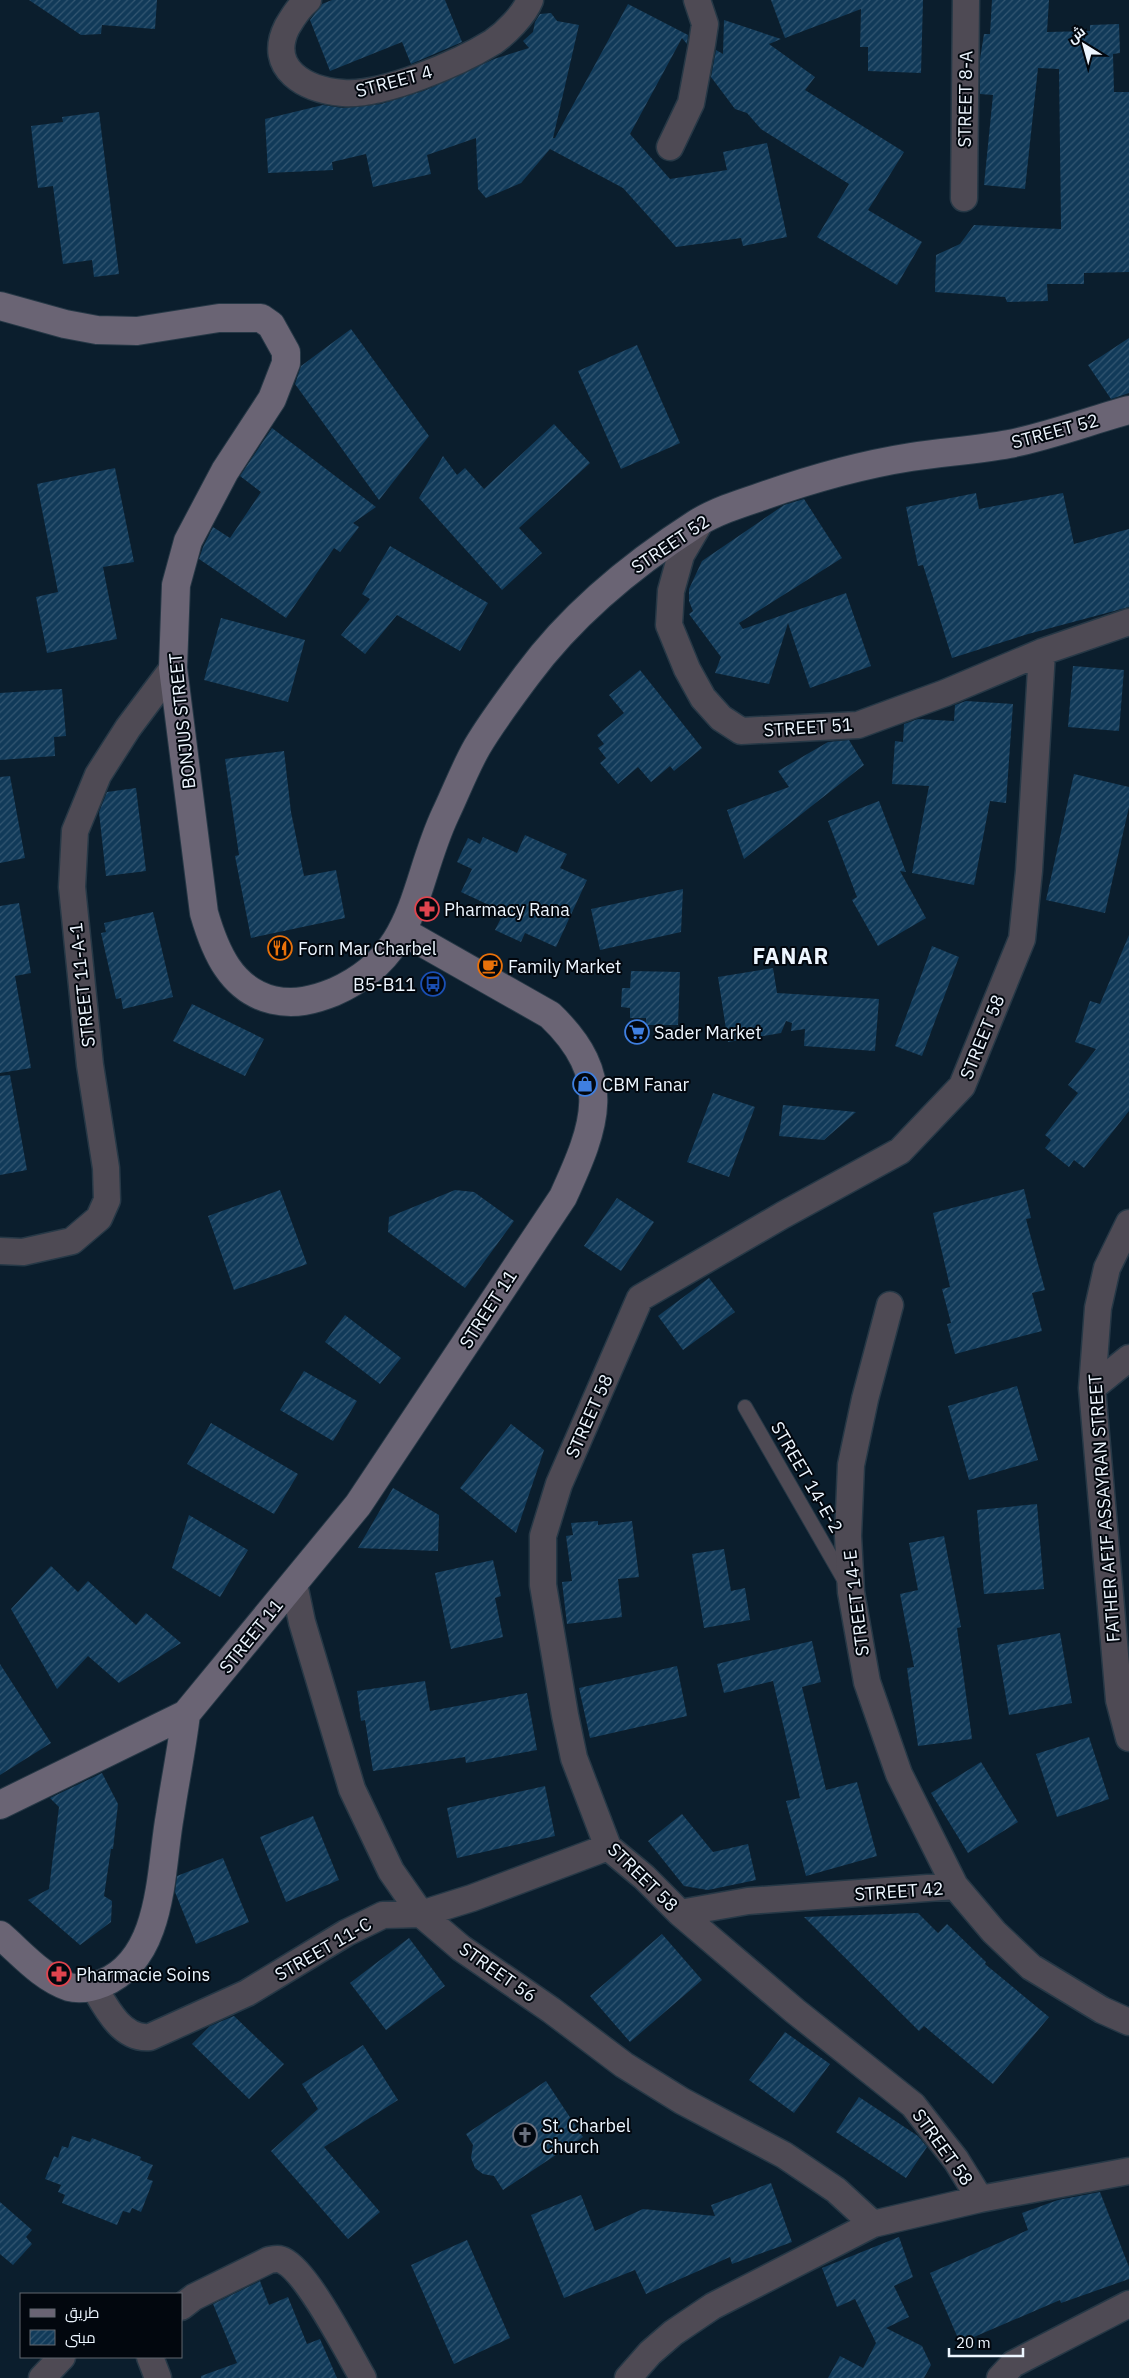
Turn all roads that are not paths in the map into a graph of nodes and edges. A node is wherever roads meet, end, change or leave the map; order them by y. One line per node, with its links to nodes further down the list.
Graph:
1 (308, 0): 2 (street, STREET 4)
2 (530, 0)
3 (697, 0): 5 (street)
4 (966, 0): 6 (street, STREET 8-A)
5 (670, 147)
6 (964, 198)
7 (0, 306): 12 (street, BONJUS STREET)
8 (1129, 410): 9 (street, STREET 52)
9 (701, 521): 11 (street, STREET 51); 13 (street, STREET 52)
10 (1129, 622): 11 (street, STREET 51)
11 (1042, 652): 25 (street, STREET 58)
12 (173, 668): 13 (street, BONJUS STREET); 15 (street, STREET 11-A-1)
13 (402, 931): 20 (street, STREET 11)
14 (1129, 1222): 18 (street, FATHER AFIF ASSAYRAN STREET)
15 (0, 1251)
16 (890, 1305): 21 (street, STREET 14-E)
17 (1129, 1358): 18 (street)
18 (1092, 1388): 23 (street, FATHER AFIF ASSAYRAN STREET)
19 (745, 1407): 21 (lane, STREET 14-E-2)
20 (294, 1584): 22 (street, STREET 11); 28 (street, STREET 56)
21 (852, 1592): 26 (street, STREET 14-E)
22 (186, 1714): 24 (street); 30 (street)
23 (1129, 1738)
24 (0, 1805)
25 (608, 1847): 27 (street, STREET 58); 28 (street, STREET 11-C)
26 (955, 1886): 27 (street, STREET 42); 31 (street, STREET 42)
27 (680, 1913): 33 (street, STREET 58)
28 (420, 1914): 30 (street, STREET 11-C); 34 (street, STREET 56)
29 (0, 1935): 30 (street)
30 (94, 1987)
31 (1129, 2022)
32 (1129, 2171): 33 (street, STREET 58)
33 (980, 2199): 34 (street, STREET 58)
34 (873, 2224): 42 (street, STREET 58)
35 (1129, 2304): 43 (street)
36 (182, 2306): 41 (street)
37 (61, 2358): 39 (street)
38 (150, 2358): 40 (street)
39 (42, 2378)
40 (158, 2378)
41 (362, 2378)
42 (628, 2378)
43 (1000, 2378)

